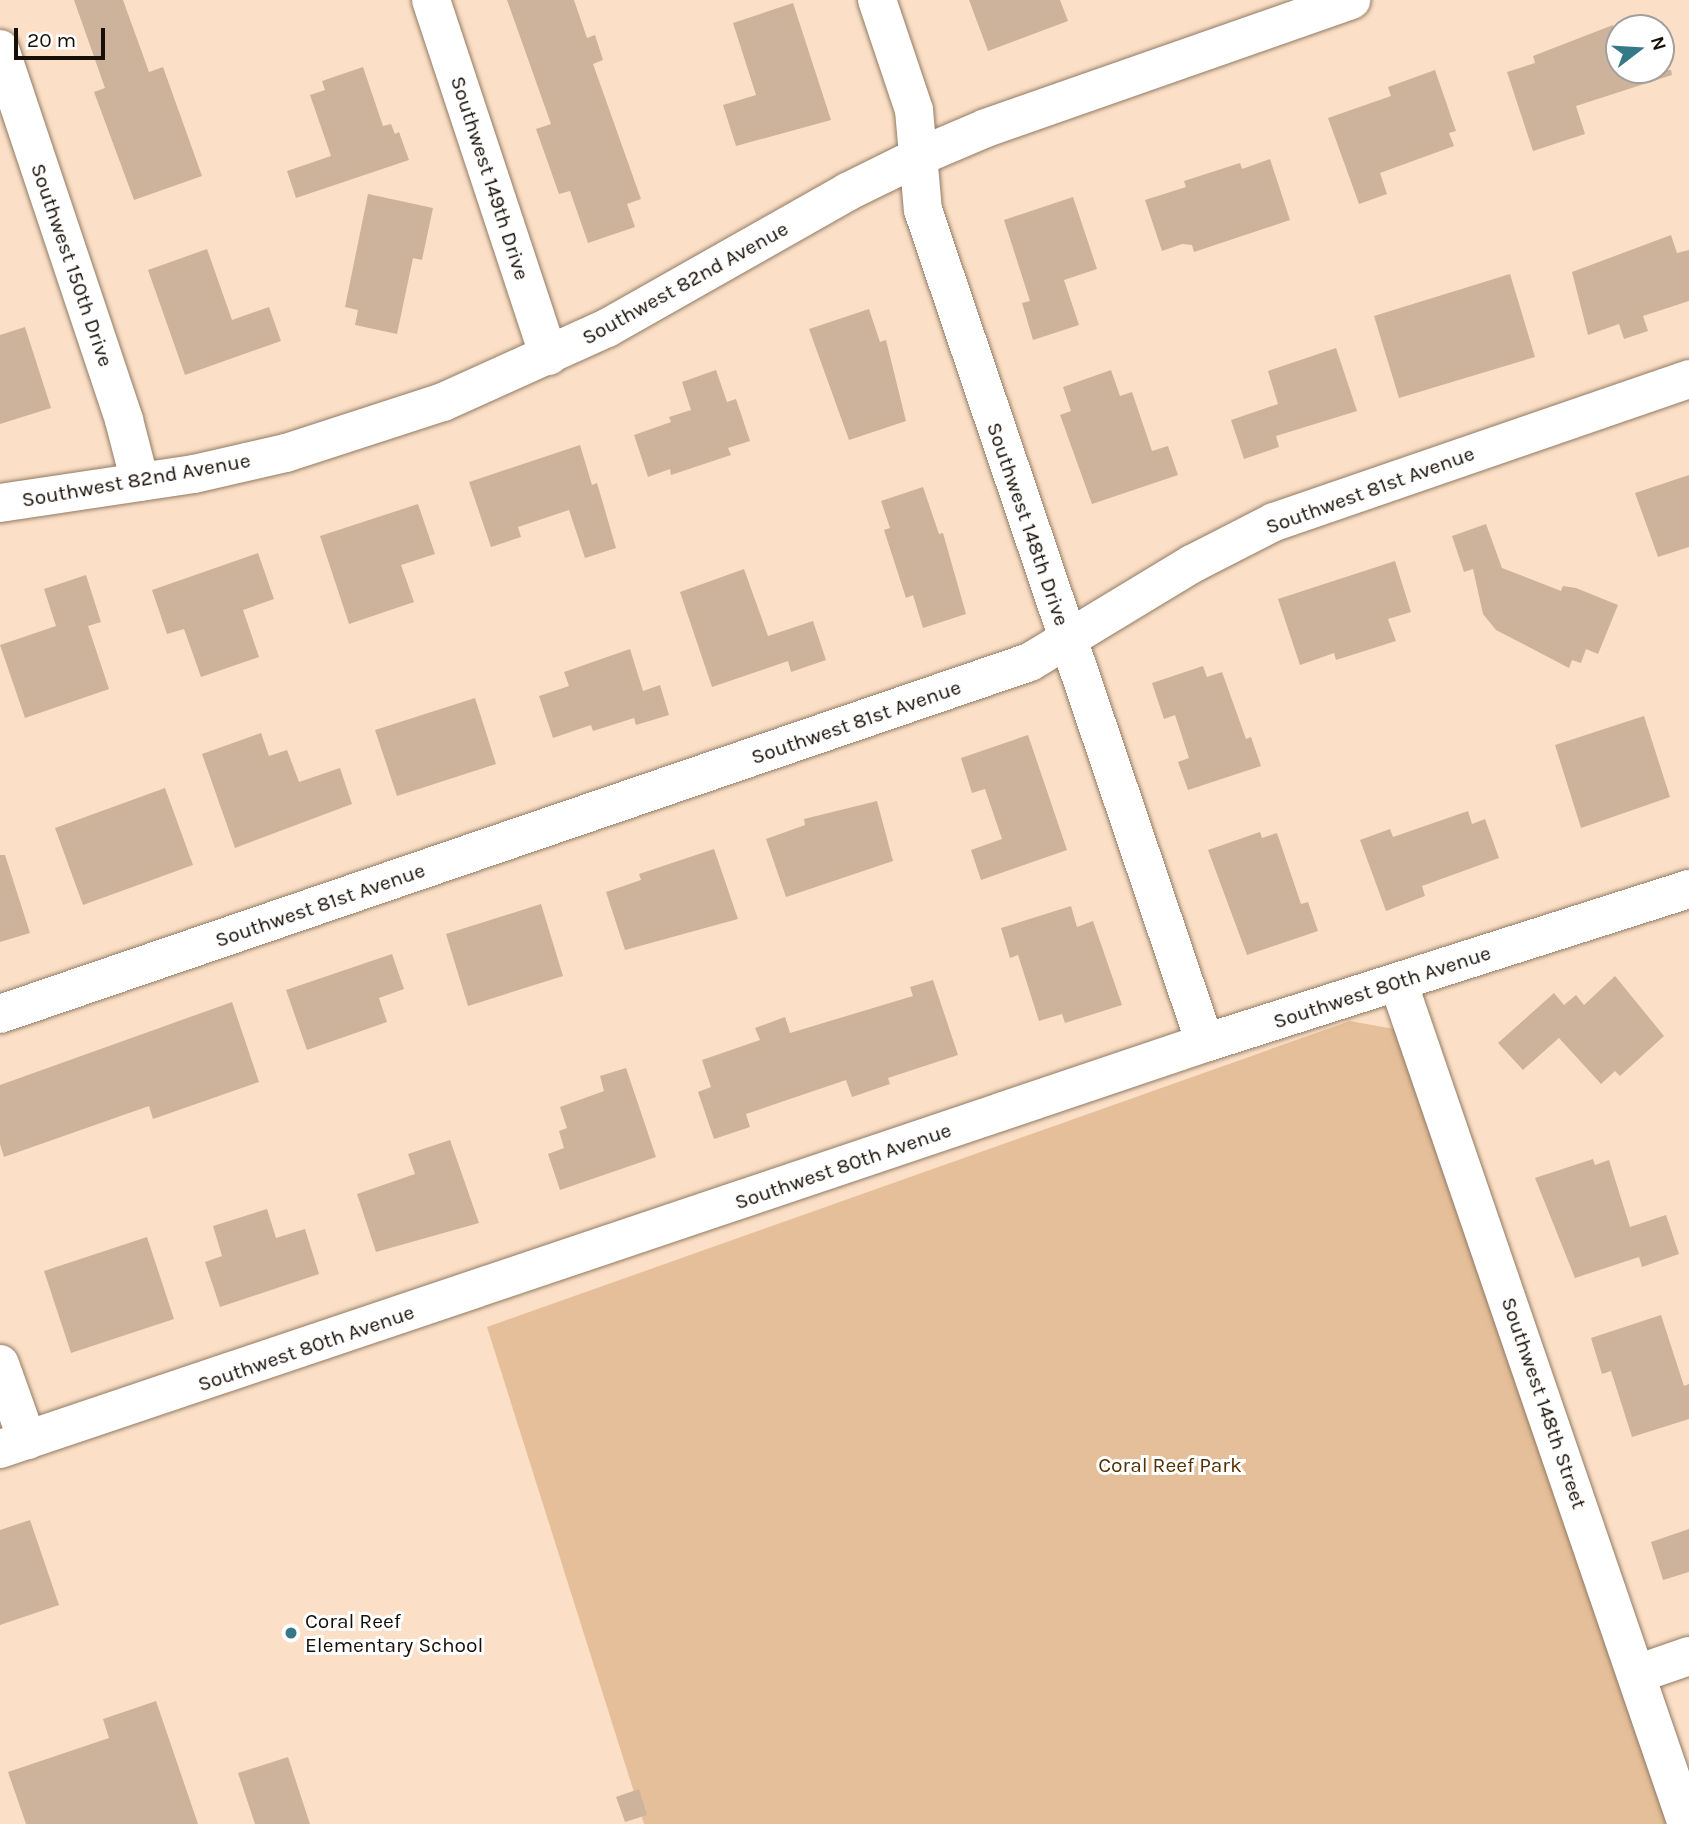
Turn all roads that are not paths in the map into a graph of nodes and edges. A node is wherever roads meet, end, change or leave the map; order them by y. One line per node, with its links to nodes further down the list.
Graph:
1 (430, 0): 6 (street, Southwest 149th Drive)
2 (877, 0): 5 (street, Southwest 148th Drive)
3 (1350, 0): 5 (street, Southwest 82nd Avenue)
4 (0, 49): 8 (street, Southwest 150th Drive)
5 (918, 158): 6 (street, Southwest 82nd Avenue); 10 (street, Southwest 148th Drive)
6 (549, 356): 8 (street, Southwest 82nd Avenue)
7 (1689, 379): 10 (street, Southwest 81st Avenue)
8 (141, 482): 9 (street, Southwest 82nd Avenue)
9 (0, 503)
10 (1068, 641): 13 (street, Southwest 81st Avenue); 14 (street, Southwest 148th Drive)
11 (1684, 900): 12 (street, Southwest 80th Avenue)
12 (1398, 982): 14 (street, Southwest 80th Avenue); 18 (street, Southwest 148th Street)
13 (0, 1014)
14 (1205, 1043): 16 (street, Southwest 80th Avenue)
15 (0, 1364): 16 (street)
16 (14, 1445)
17 (1689, 1656): 18 (street)
18 (1637, 1674): 19 (street, Southwest 148th Street)
19 (1687, 1824)

